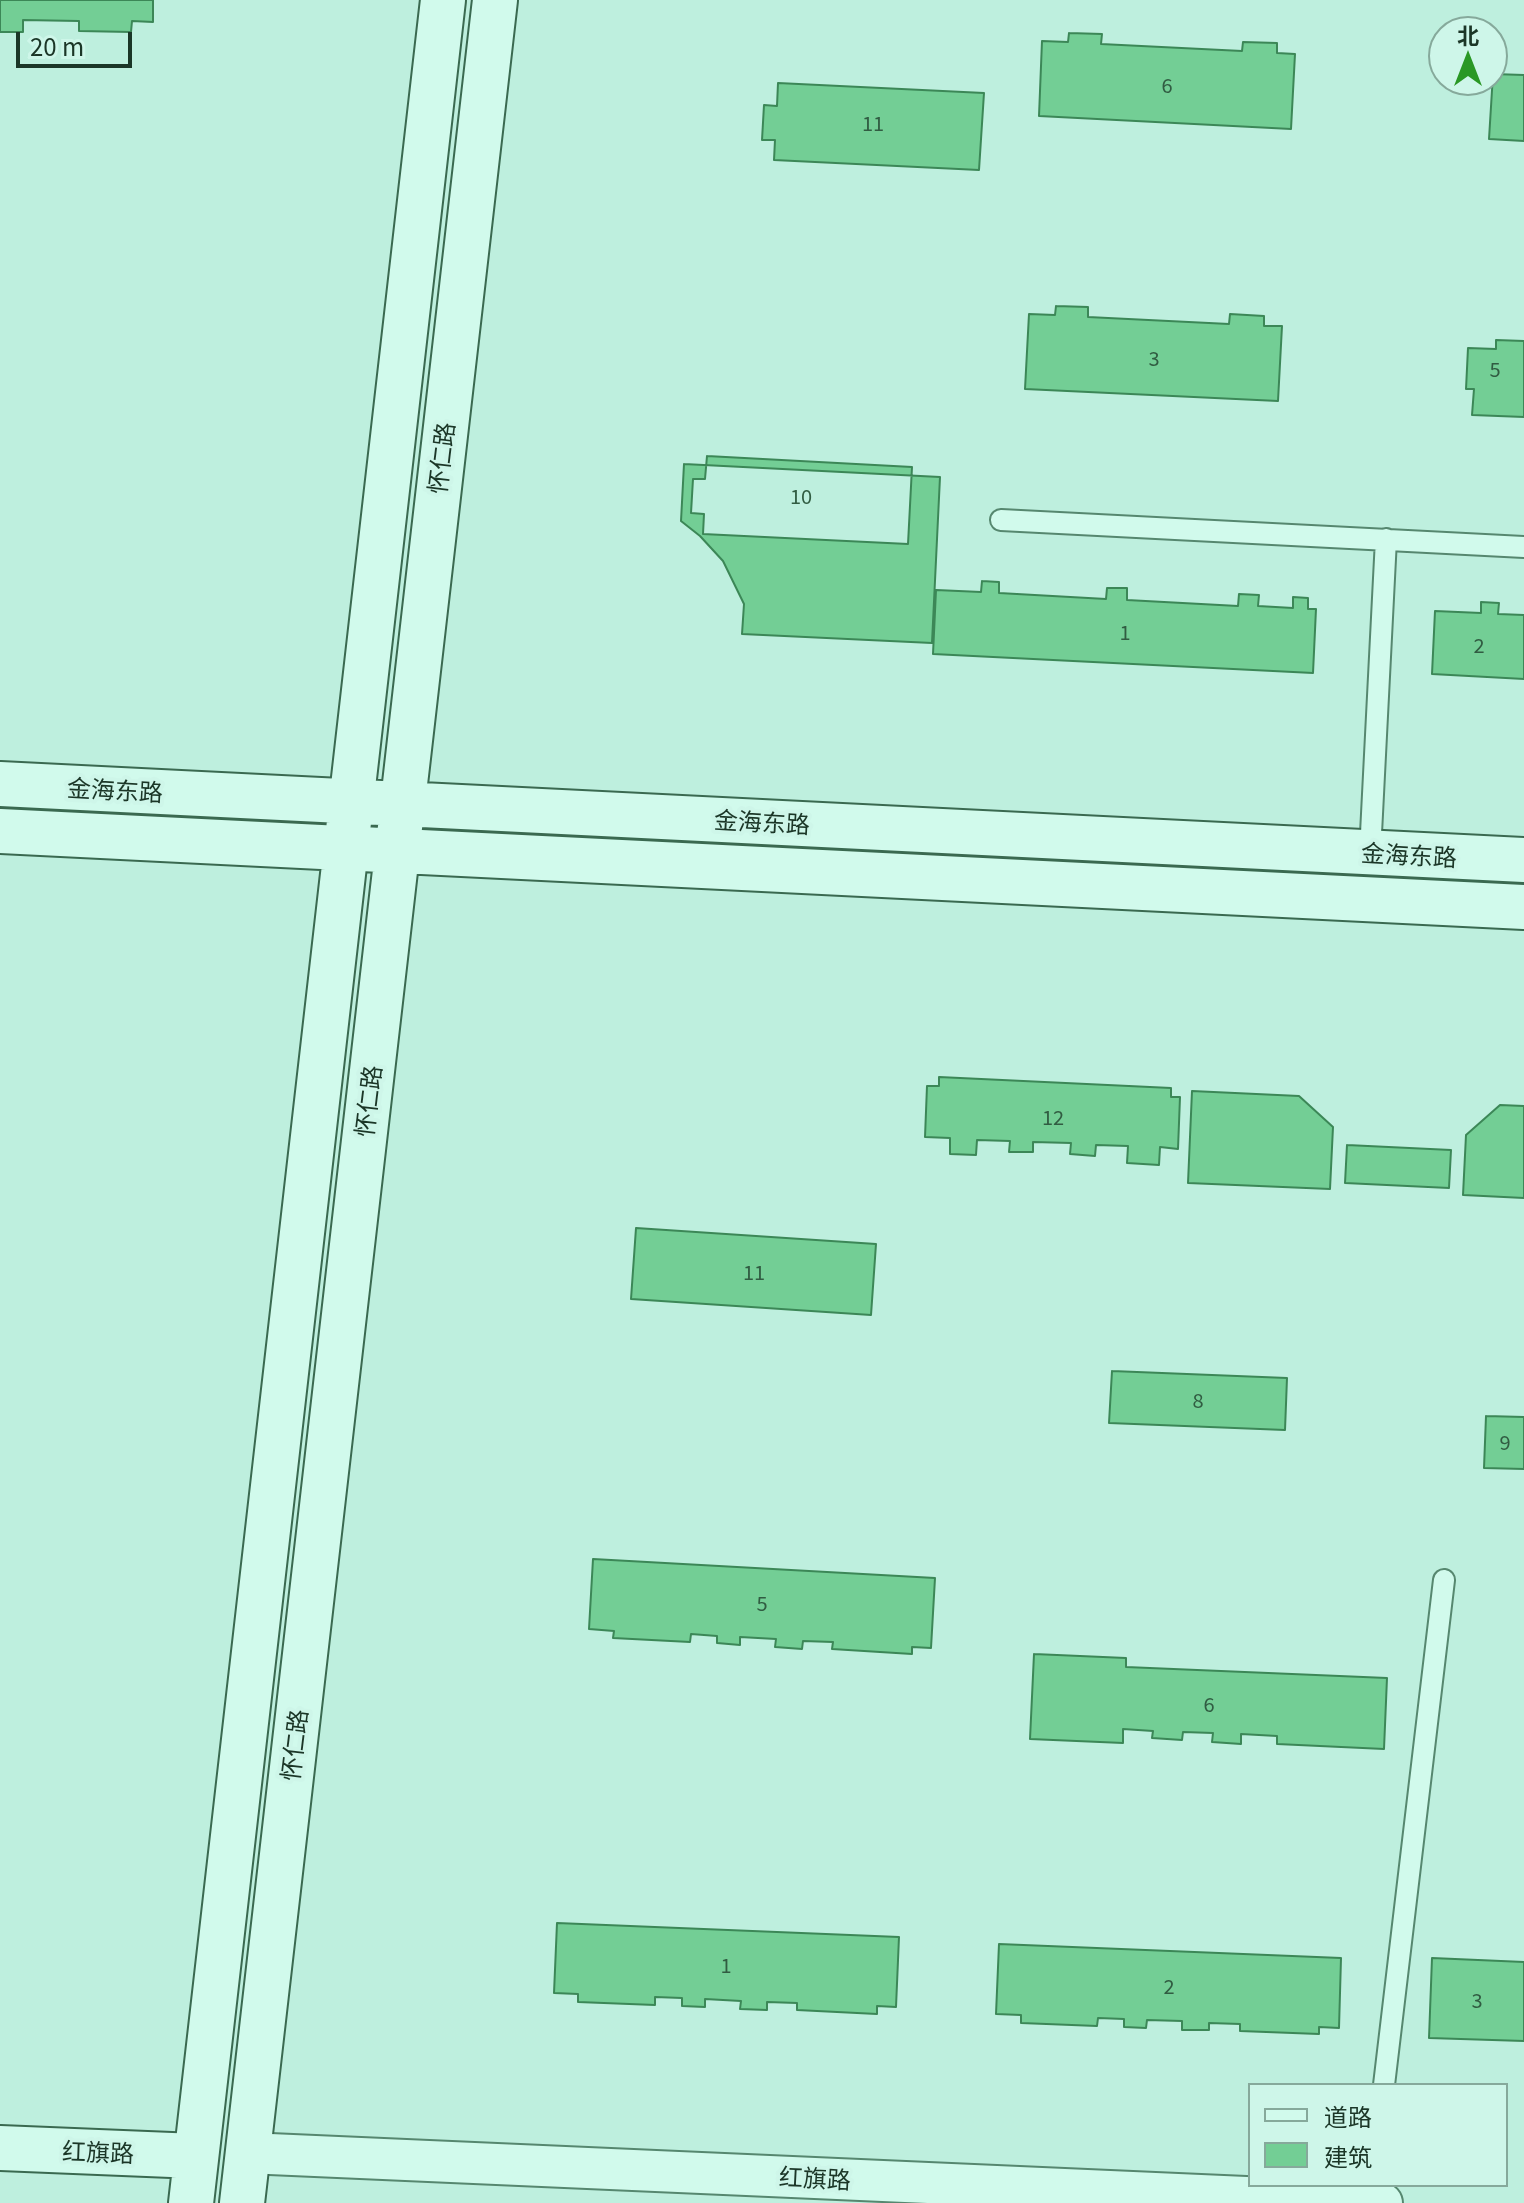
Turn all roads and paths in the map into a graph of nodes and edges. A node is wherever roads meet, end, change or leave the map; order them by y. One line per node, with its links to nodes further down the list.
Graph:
1 (443, 0): 7 (main road, 怀仁路)
2 (495, 0): 8 (main road, 怀仁路)
3 (1001, 520): 4 (lane)
4 (1386, 539): 5 (lane); 12 (lane)
5 (1524, 547)
6 (0, 784): 7 (main road, 金海东路)
7 (351, 802): 8 (main road, 金海东路); 10 (main road, 怀仁路)
8 (401, 805): 11 (main road, 怀仁路); 12 (main road, 金海东路)
9 (0, 831): 10 (main road, 金海东路)
10 (346, 849): 11 (main road, 金海东路); 19 (main road, 怀仁路)
11 (396, 851): 14 (main road, 金海东路); 18 (main road, 怀仁路)
12 (1370, 853): 13 (main road, 金海东路)
13 (1524, 860)
14 (1524, 907)
15 (1444, 1580): 16 (lane)
16 (1384, 2083)
17 (0, 2148): 19 (main road, 红旗路)
18 (247, 2153): 20 (street, 红旗路); 23 (main road, 怀仁路)
19 (196, 2156): 22 (main road, 怀仁路)
20 (888, 2192): 21 (street, 红旗路)
21 (1370, 2202): 24 (street, 红旗路)
22 (191, 2203)
23 (242, 2203)
24 (1382, 2203)

